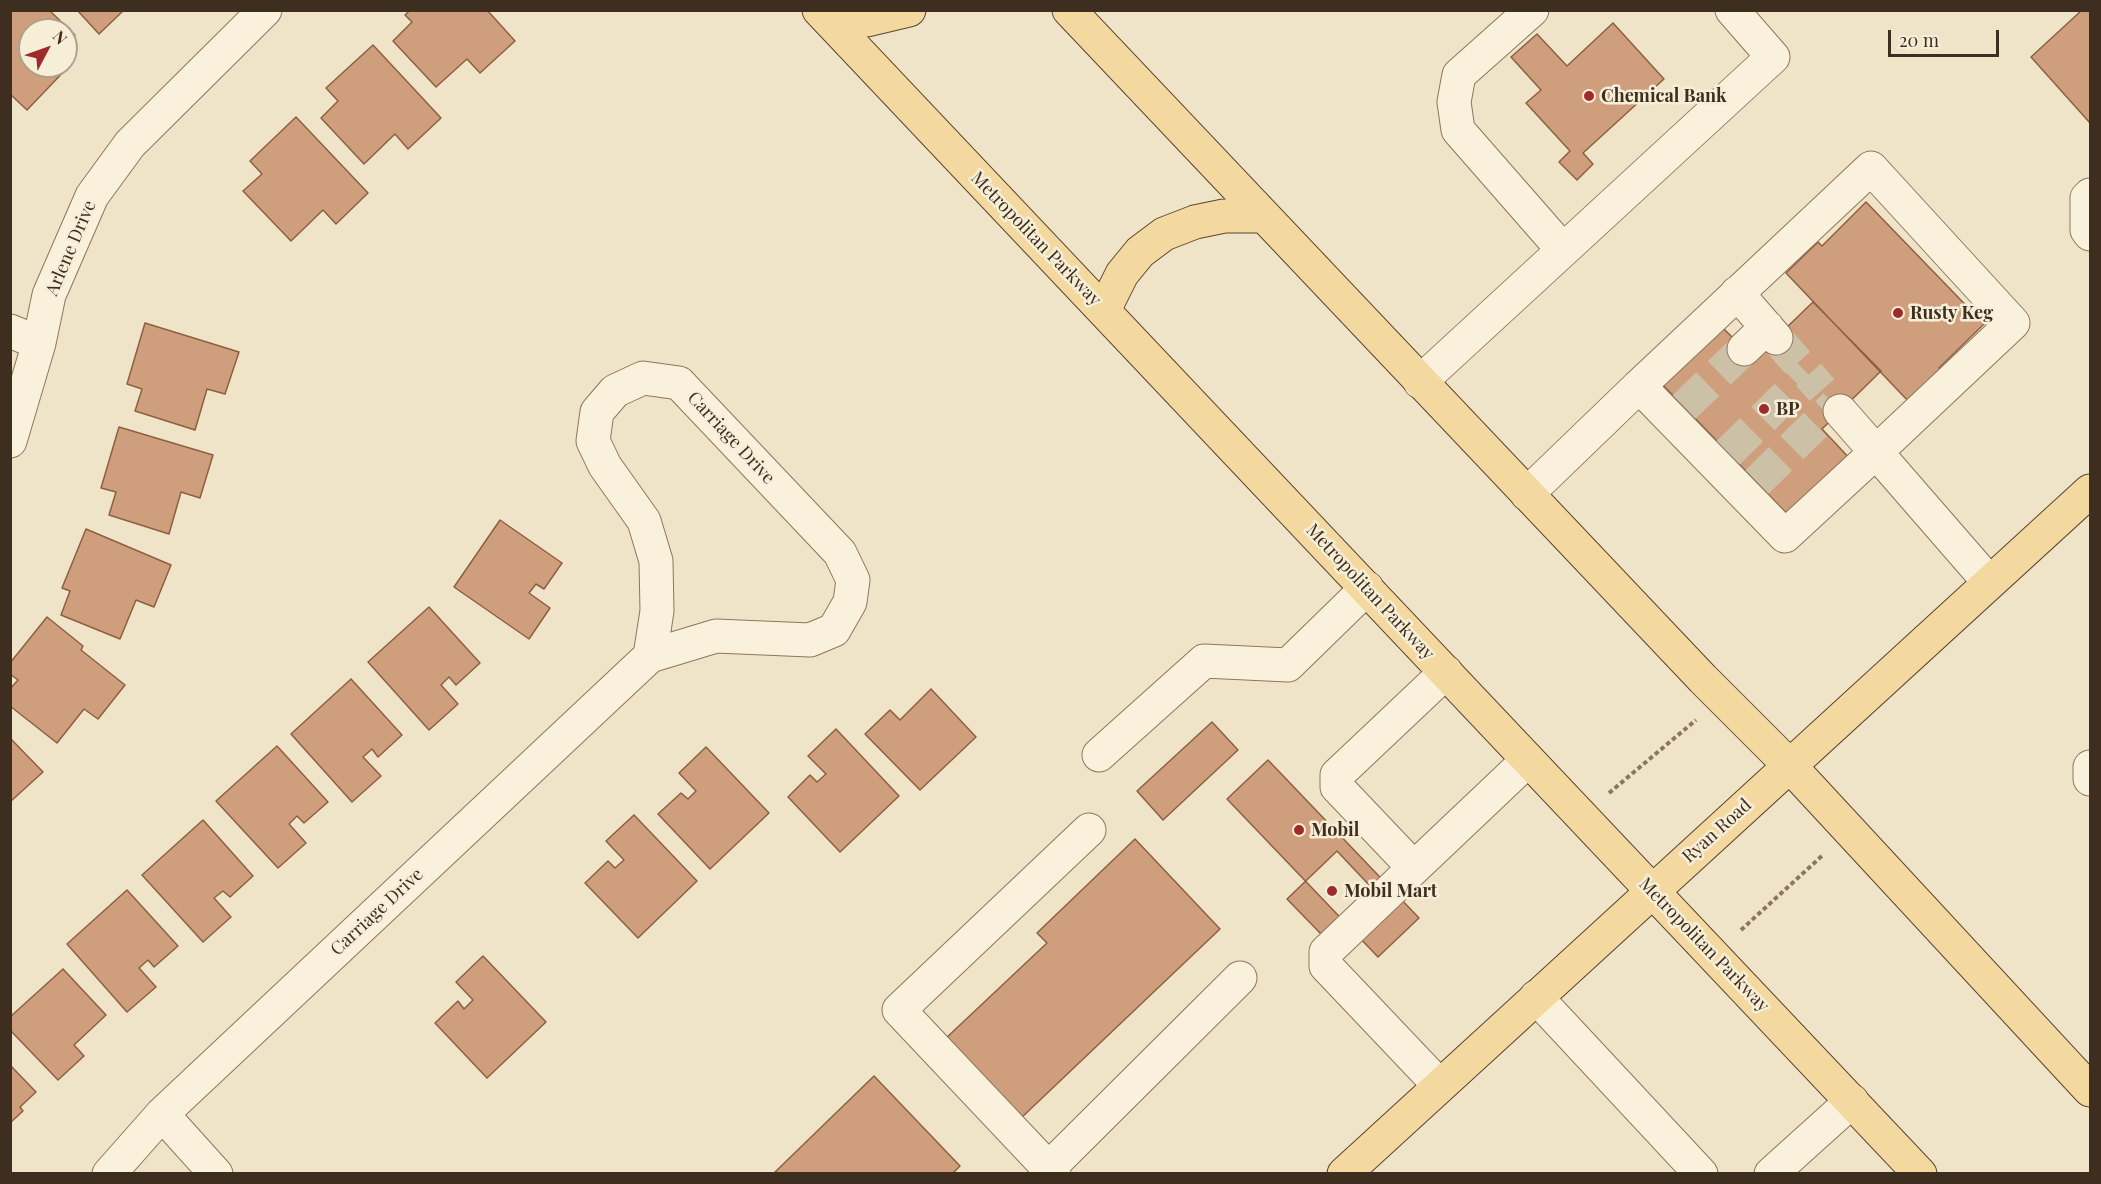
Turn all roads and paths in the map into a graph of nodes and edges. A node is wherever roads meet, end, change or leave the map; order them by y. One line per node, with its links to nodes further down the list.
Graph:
1 (265, 10): 13 (street, Arlene Drive)
2 (909, 10): 6 (main road)
3 (1069, 10): 8 (main road)
4 (1532, 10): 10 (street)
5 (1732, 10): 10 (street)
6 (822, 13): 12 (main road, Metropolitan Parkway)
7 (2091, 195): 9 (street)
8 (1263, 216): 12 (main road); 15 (main road)
9 (2091, 234)
10 (1563, 250): 15 (street)
11 (1737, 293): 14 (street); 16 (street); 19 (street)
12 (1104, 310): 23 (main road, Metropolitan Parkway)
13 (25, 337): 18 (street, Arlene Drive)
14 (1762, 338)
15 (1420, 382): 21 (main road)
16 (1639, 386): 19 (street); 21 (street)
17 (1840, 411): 19 (street)
18 (10, 441)
19 (1876, 452): 22 (street)
20 (2091, 491): 22 (main road, Ryan Road)
21 (1527, 494): 29 (main road)
22 (1989, 582): 29 (main road, Ryan Road)
23 (1367, 588): 25 (main road, Metropolitan Parkway); 27 (street)
24 (650, 656): 24 (street, Carriage Drive); 43 (street, Carriage Drive)
25 (1446, 672): 28 (main road, Metropolitan Parkway); 35 (street)
26 (1696, 720): 32 (path)
27 (1099, 755)
28 (1528, 760): 35 (street); 36 (main road, Metropolitan Parkway)
29 (1789, 765): 36 (main road, Ryan Road); 41 (main road)
30 (2091, 767): 31 (street)
31 (2091, 779)
32 (1609, 793)
33 (1089, 830): 44 (street)
34 (1824, 854): 37 (path)
35 (1414, 868): 40 (street)
36 (1652, 891): 39 (main road, Ryan Road); 42 (main road, Metropolitan Parkway)
37 (1741, 930)
38 (1240, 978): 44 (street)
39 (1536, 997): 40 (main road, Ryan Road); 48 (street)
40 (1439, 1085): 47 (main road, Ryan Road)
41 (2091, 1090)
42 (1852, 1101): 49 (street); 50 (main road, Metropolitan Parkway)
43 (162, 1114): 45 (street, Carriage Drive); 46 (street)
44 (1052, 1171)
45 (109, 1173)
46 (216, 1173)
47 (1344, 1173)
48 (1701, 1173)
49 (1771, 1173)
50 (1920, 1173)

